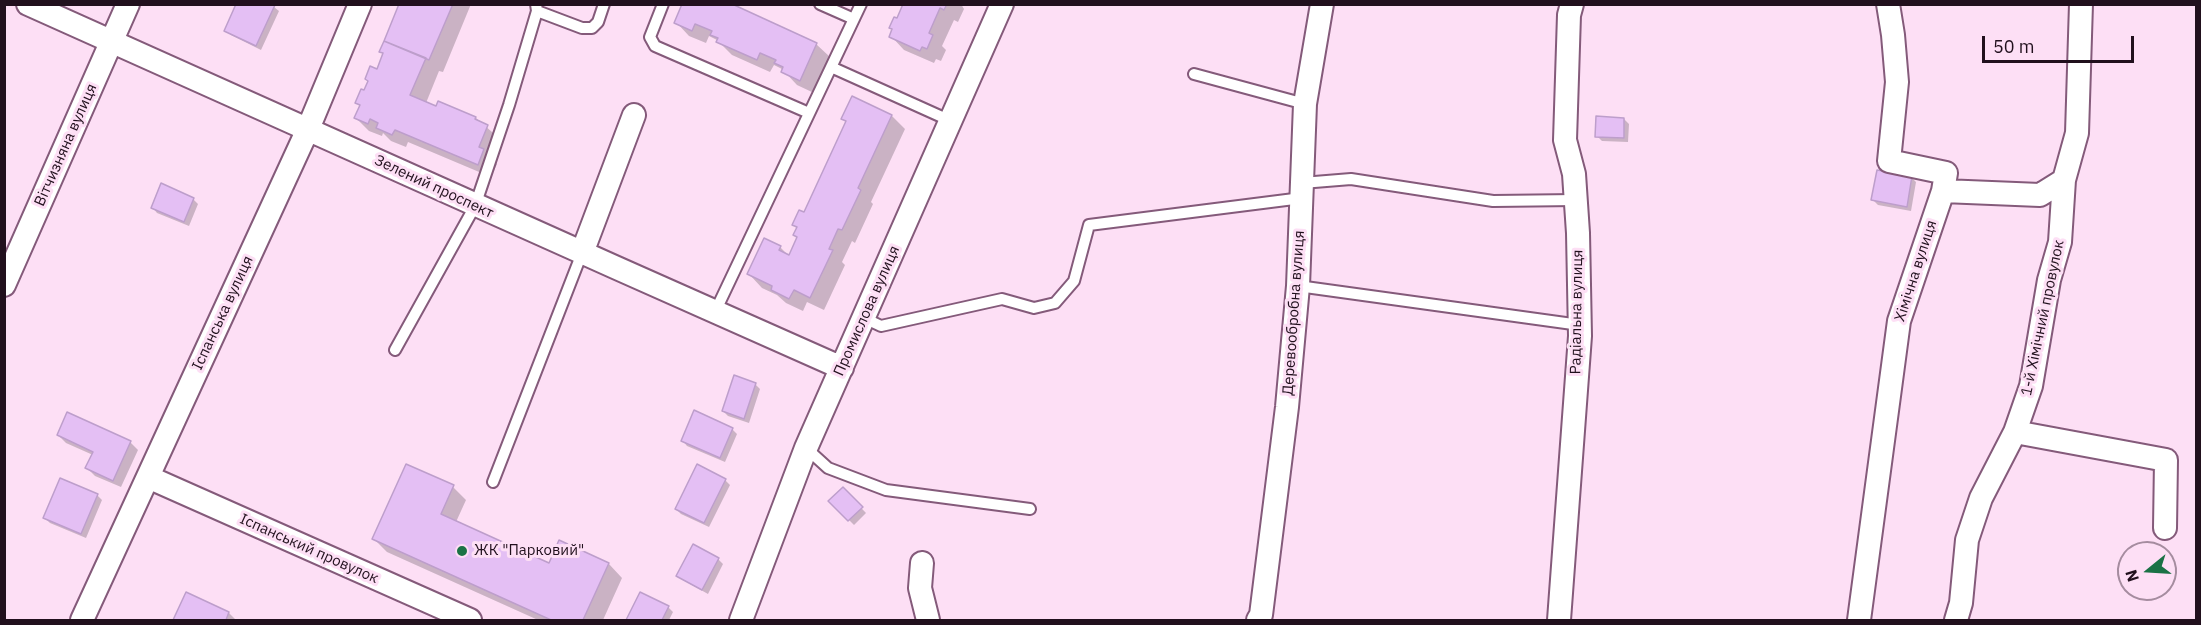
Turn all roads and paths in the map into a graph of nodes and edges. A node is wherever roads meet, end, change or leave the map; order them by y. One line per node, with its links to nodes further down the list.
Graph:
1 (28, 4): 15 (street, Зелений проспект)
2 (128, 4): 15 (street, Вітчизняна вулиця)
3 (360, 4): 22 (street, Іспанська вулиця)
4 (604, 4): 13 (lane)
5 (663, 4): 19 (lane)
6 (820, 4): 14 (lane)
7 (861, 4): 14 (lane)
8 (1002, 4): 21 (street, Промислова вулиця)
9 (1322, 4): 18 (street, Деревообробна вулиця)
10 (1572, 4): 26 (street, Радіальна вулиця)
11 (1888, 4): 25 (street)
12 (2081, 4): 23 (street, 1-й Хімічний провулок)
13 (536, 8): 27 (lane)
14 (854, 19): 16 (lane)
15 (111, 42): 22 (street, Зелений проспект); 29 (street, Вітчизняна вулиця)
16 (831, 67): 19 (lane); 21 (lane)
17 (1194, 74): 18 (lane)
18 (1305, 104): 24 (street, Деревообробна вулиця)
19 (809, 113): 31 (lane)
20 (634, 115): 28 (street)
21 (951, 121): 32 (street, Промислова вулиця)
22 (308, 129): 27 (street, Зелений проспект); 38 (street, Іспанська вулиця)
23 (2064, 180): 25 (street); 36 (street, 1-й Хімічний провулок)
24 (1302, 191): 26 (lane); 30 (street, Деревообробна вулиця); 32 (lane)
25 (1943, 191): 49 (street, Хімічна вулиця)
26 (1576, 200): 33 (street, Радіальна вулиця)
27 (475, 206): 28 (street, Зелений проспект); 34 (lane)
28 (582, 253): 31 (street, Зелений проспект); 39 (lane)
29 (4, 285)
30 (1298, 286): 33 (lane); 47 (street, Деревообробна вулиця)
31 (715, 312): 35 (street, Зелений проспект)
32 (864, 318): 35 (street, Промислова вулиця)
33 (1580, 324): 48 (street, Радіальна вулиця)
34 (395, 350)
35 (842, 368): 37 (street, Промислова вулиця)
36 (2015, 432): 41 (street); 50 (street, 1-й Хімічний провулок)
37 (806, 448): 40 (lane); 45 (street, Промислова вулиця)
38 (148, 477): 43 (street, Іспанська вулиця); 44 (street, Іспанський провулок)
39 (493, 482)
40 (1030, 509)
41 (2165, 528)
42 (922, 562): 46 (street)
43 (82, 621)
44 (470, 621)
45 (741, 621)
46 (928, 621)
47 (1258, 621)
48 (1558, 621)
49 (1859, 621)
50 (1956, 621)

